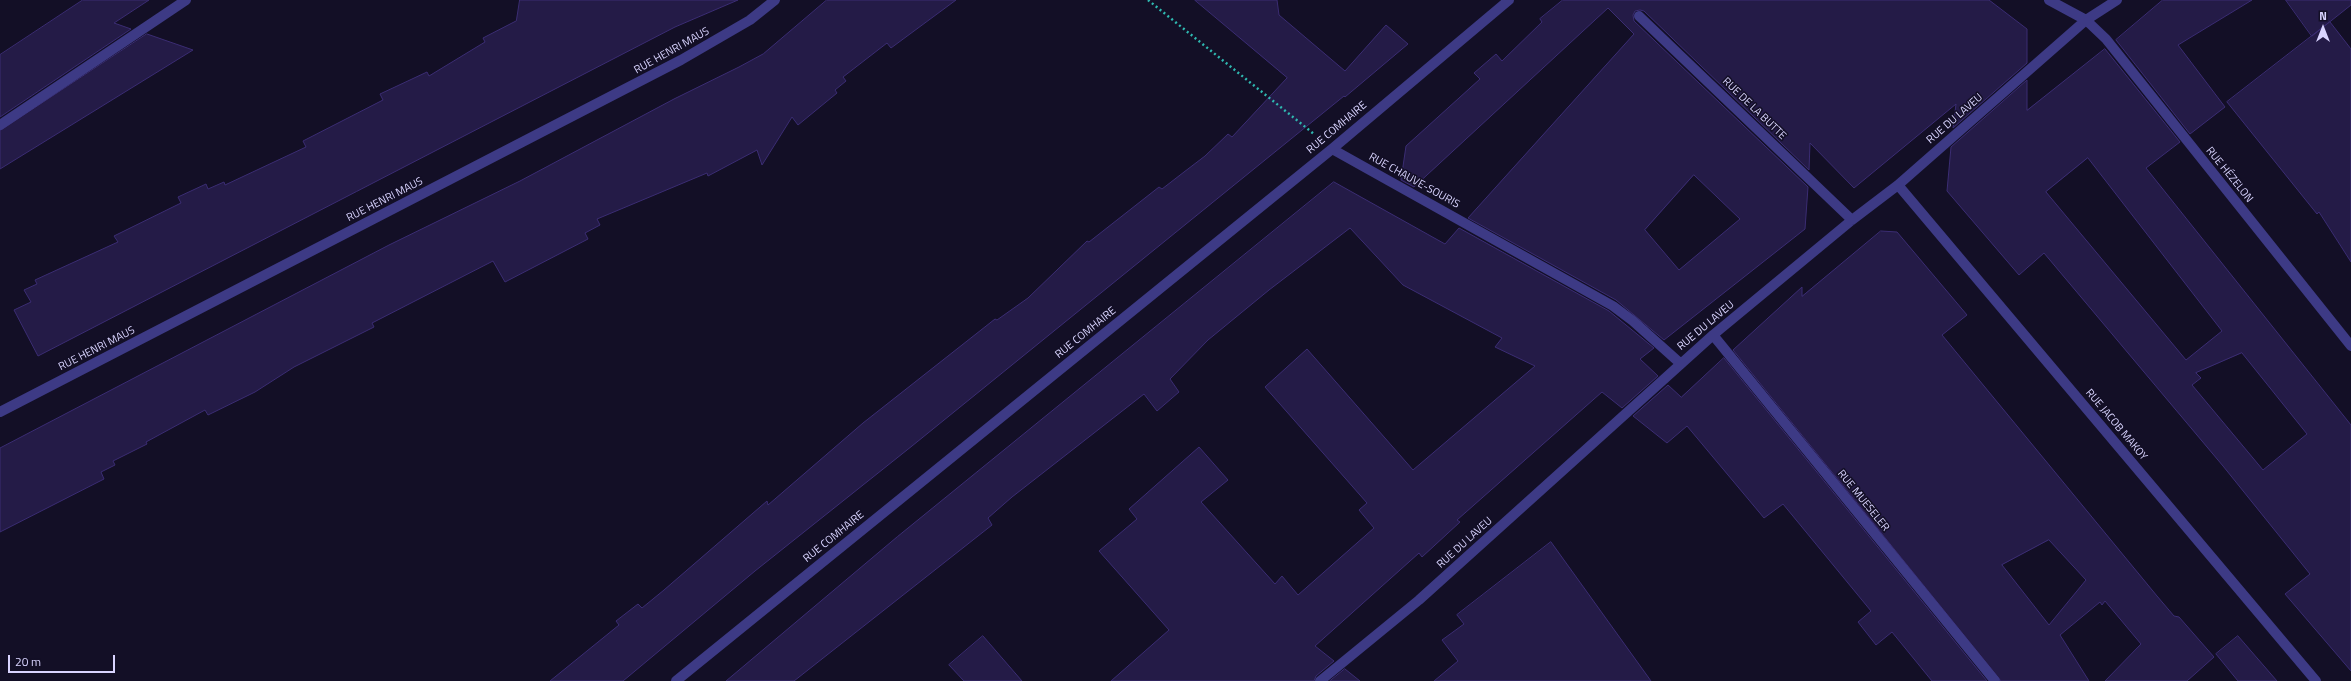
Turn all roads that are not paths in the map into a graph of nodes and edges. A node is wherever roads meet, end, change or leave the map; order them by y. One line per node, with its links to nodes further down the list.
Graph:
1 (186, 0): 8 (street)
2 (775, 0): 15 (street, RUE HENRI MAUS)
3 (1509, 0): 9 (street, RUE COMHAIRE)
4 (2048, 0): 7 (street, RUE HÉZELON)
5 (2117, 0): 7 (street, RUE DU LAVEU)
6 (1639, 16): 11 (street, RUE DE LA BUTTE)
7 (2086, 20): 10 (street, RUE DU LAVEU); 13 (street, RUE HÉZELON)
8 (0, 125)
9 (1332, 149): 14 (street, RUE CHAUVE-SOURIS); 16 (street, RUE COMHAIRE)
10 (1898, 185): 11 (street, RUE DU LAVEU); 19 (street, RUE JACOB MAKOY)
11 (1852, 220): 12 (street, RUE DU LAVEU)
12 (1713, 335): 14 (street, RUE DU LAVEU); 18 (street, RUE MUESELER)
13 (2351, 346)
14 (1681, 364): 17 (street, RUE DU LAVEU)
15 (0, 412)
16 (676, 681)
17 (1320, 681)
18 (1995, 681)
19 (2316, 681)

